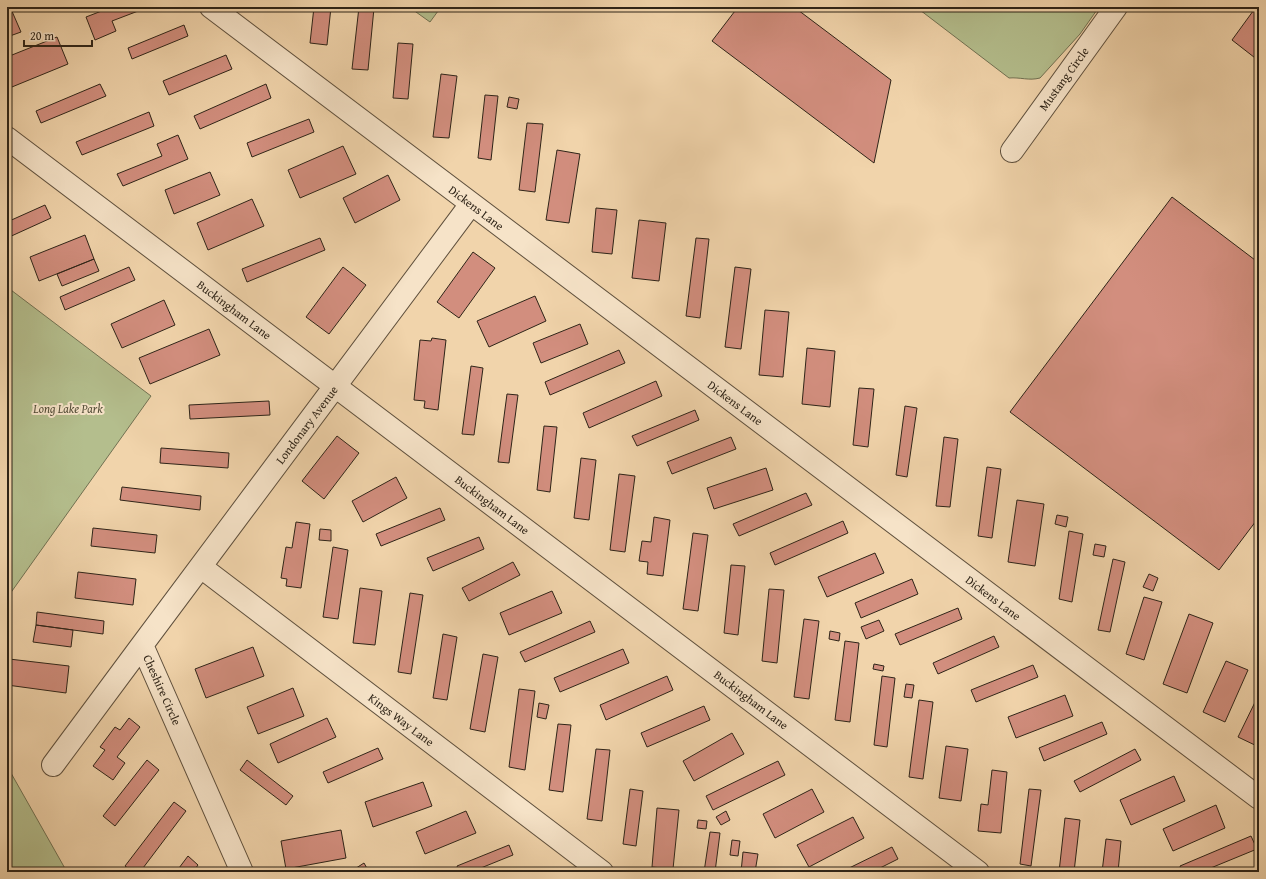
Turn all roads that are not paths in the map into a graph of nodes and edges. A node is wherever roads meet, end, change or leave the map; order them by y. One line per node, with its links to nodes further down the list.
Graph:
1 (211, 7): 5 (street, Dickens Lane)
2 (1116, 7): 4 (street, Mustang Circle)
3 (7, 138): 6 (street, Buckingham Lane)
4 (1012, 151)
5 (471, 204): 6 (street, Londonary Avenue); 10 (street, Dickens Lane)
6 (336, 386): 7 (street, Londonary Avenue); 13 (street, Buckingham Lane)
7 (201, 567): 8 (street, Londonary Avenue); 12 (street, Kings Way Lane)
8 (142, 645): 9 (street, Cheshire Circle); 11 (street, Cheshire Circle)
9 (53, 765)
10 (1259, 798)
11 (242, 872)
12 (602, 872)
13 (978, 872)

